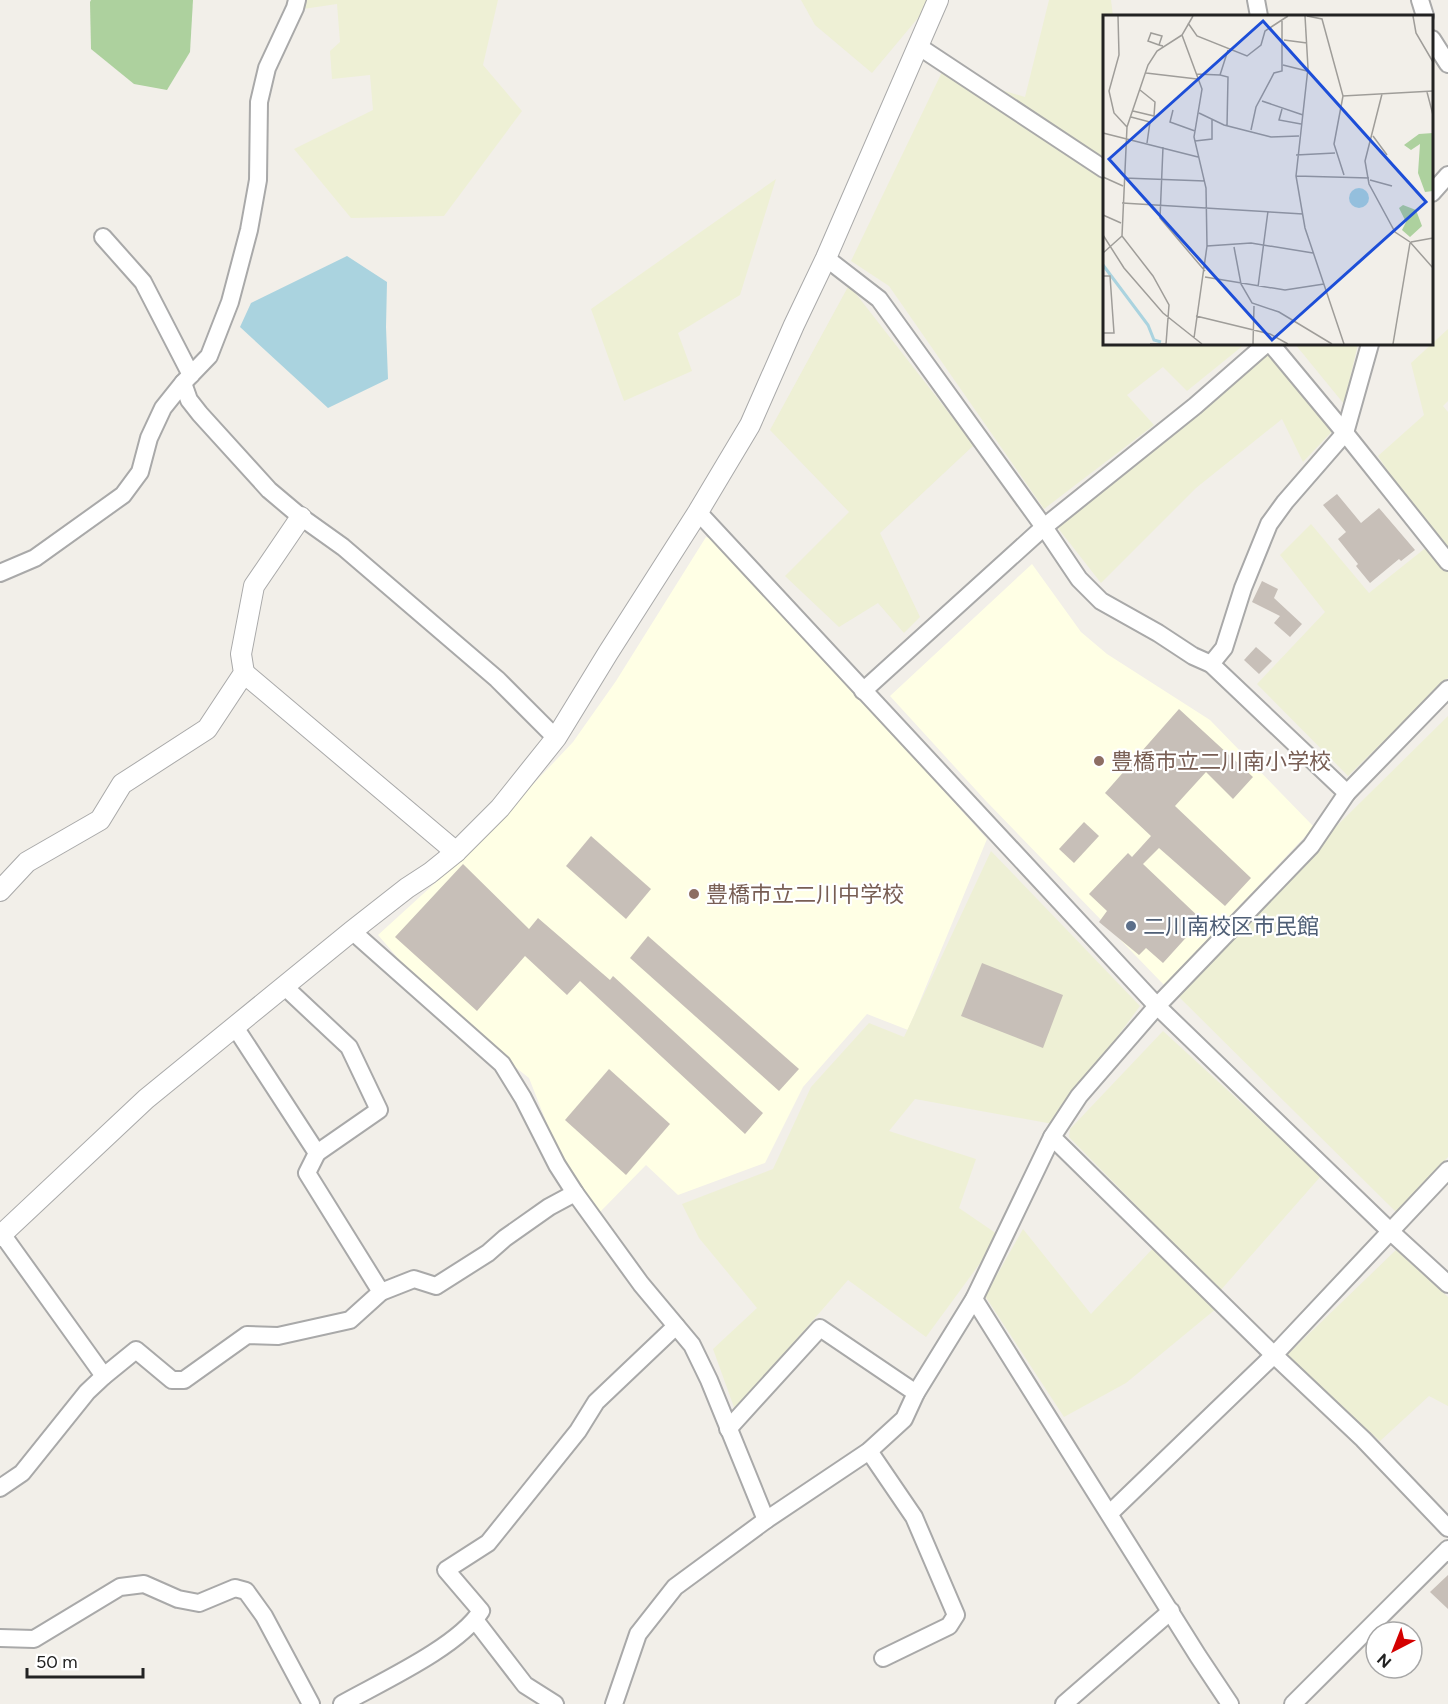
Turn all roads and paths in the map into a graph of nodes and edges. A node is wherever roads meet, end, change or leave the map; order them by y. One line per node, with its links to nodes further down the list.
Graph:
1 (297, 0): 18 (street)
2 (938, 0): 8 (street)
3 (1256, 0): 5 (street)
4 (1420, 0): 6 (street)
5 (1259, 15)
6 (1425, 15)
7 (1433, 42): 9 (street)
8 (918, 46): 10 (street); 14 (street)
9 (1448, 64)
10 (1103, 167)
11 (1448, 175): 12 (street)
12 (1433, 191)
13 (104, 237): 18 (street)
14 (826, 258): 20 (street); 22 (street)
15 (1265, 345): 22 (street)
16 (1272, 345): 19 (street)
17 (1370, 345): 19 (street)
18 (187, 379): 21 (street); 24 (street)
19 (1345, 433): 23 (street); 25 (street)
20 (698, 512): 28 (street); 29 (street)
21 (301, 517): 26 (street); 29 (street)
22 (1044, 527): 25 (street); 28 (street)
23 (1448, 562)
24 (0, 573)
25 (1211, 664): 30 (street)
26 (244, 674): 31 (street); 32 (street)
27 (1448, 689): 30 (street)
28 (862, 691): 35 (street)
29 (556, 738): 31 (street)
30 (1347, 793): 35 (street)
31 (456, 852): 33 (street)
32 (0, 891)
33 (351, 931): 34 (street); 40 (street)
34 (285, 987): 36 (street); 38 (street)
35 (1157, 1006): 37 (street); 41 (street)
36 (235, 1027): 38 (street); 42 (street)
37 (1052, 1137): 45 (street); 47 (street)
38 (317, 1153): 44 (street)
39 (1448, 1170): 41 (street)
40 (575, 1193): 44 (street); 46 (street)
41 (1391, 1232): 43 (street); 47 (street)
42 (1, 1235): 48 (street)
43 (1448, 1284)
44 (381, 1292): 48 (street)
45 (974, 1299): 49 (street); 53 (street)
46 (676, 1326): 50 (street); 58 (street)
47 (1274, 1355): 53 (street); 55 (street)
48 (104, 1376): 52 (street)
49 (916, 1392): 50 (street); 51 (street)
50 (728, 1429): 54 (street)
51 (870, 1451): 54 (street); 60 (street)
52 (0, 1488)
53 (1110, 1513): 57 (street)
54 (766, 1520): 64 (street)
55 (1448, 1528)
56 (1448, 1549): 67 (street)
57 (1171, 1611): 65 (street); 66 (street)
58 (475, 1620): 62 (street); 63 (street)
59 (0, 1638): 61 (street)
60 (883, 1658)
61 (311, 1704)
62 (342, 1704)
63 (555, 1704)
64 (614, 1704)
65 (1064, 1704)
66 (1230, 1704)
67 (1293, 1704)

